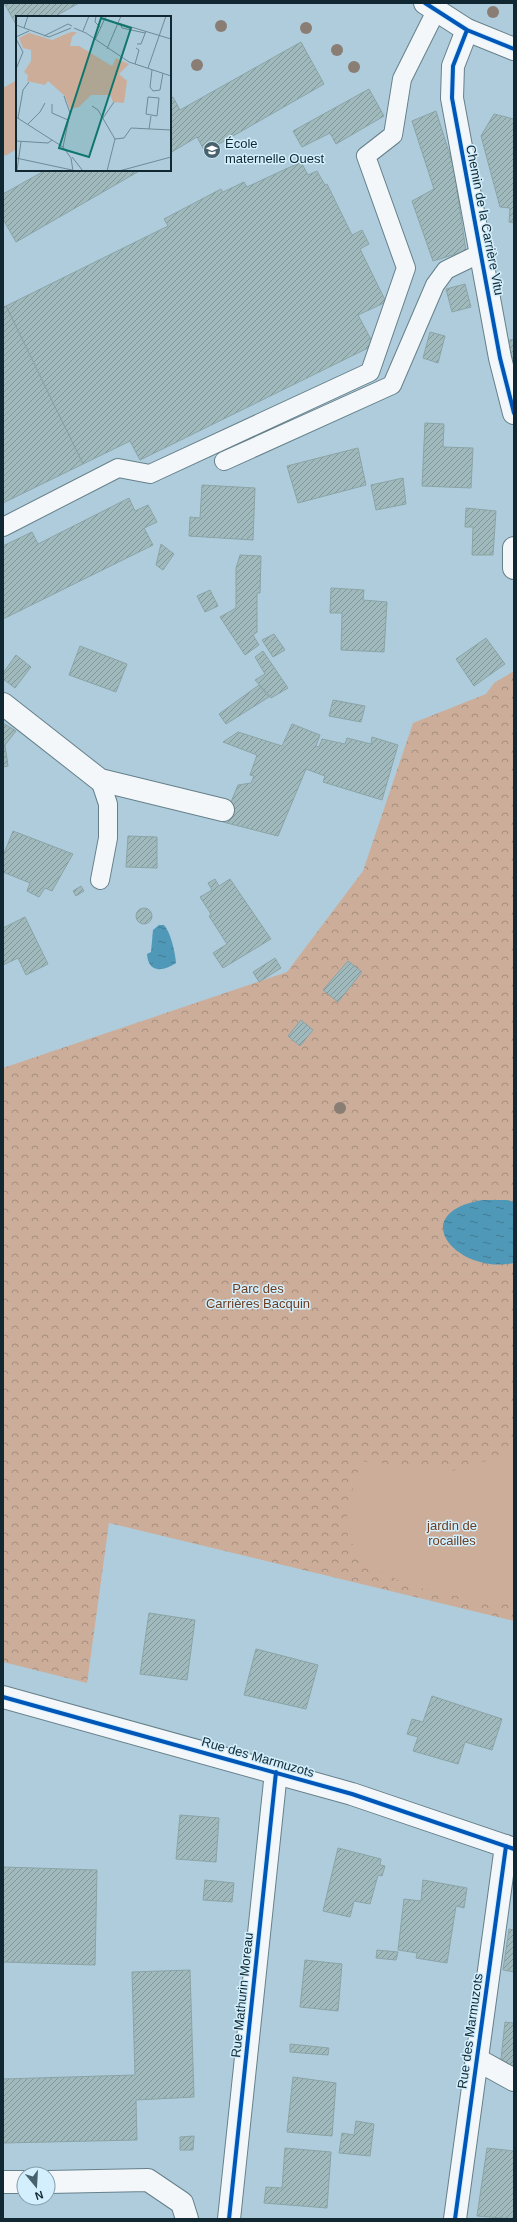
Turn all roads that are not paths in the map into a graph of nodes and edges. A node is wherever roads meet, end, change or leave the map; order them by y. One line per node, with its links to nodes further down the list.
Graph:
1 (430, 7): 2 (street); 7 (lane)
2 (467, 30): 3 (street); 4 (street, Chemin de la Carrière Vitu)
3 (514, 49)
4 (481, 253): 5 (street, Chemin de la Carrière Vitu); 6 (lane, Chemin de la Carrière Vitu)
5 (514, 413)
6 (224, 461)
7 (3, 527)
8 (514, 548): 9 (street)
9 (514, 568)
10 (3, 704): 11 (street)
11 (100, 780): 12 (street); 13 (lane)
12 (223, 810)
13 (100, 880)
14 (3, 1697): 15 (street, Rue des Marmuzots)
15 (276, 1772): 16 (street, Rue des Marmuzots); 23 (street, Rue Mathurin Moreau)
16 (510, 1848): 17 (street, Rue des Marmuzots)
17 (476, 2059): 18 (street, Rue des Marmuzots); 24 (street, Rue des Marmuzots)
18 (514, 2080)
19 (3, 2182): 20 (street)
20 (16, 2182)
21 (56, 2182): 22 (street)
22 (187, 2219)
23 (229, 2219)
24 (455, 2219)

